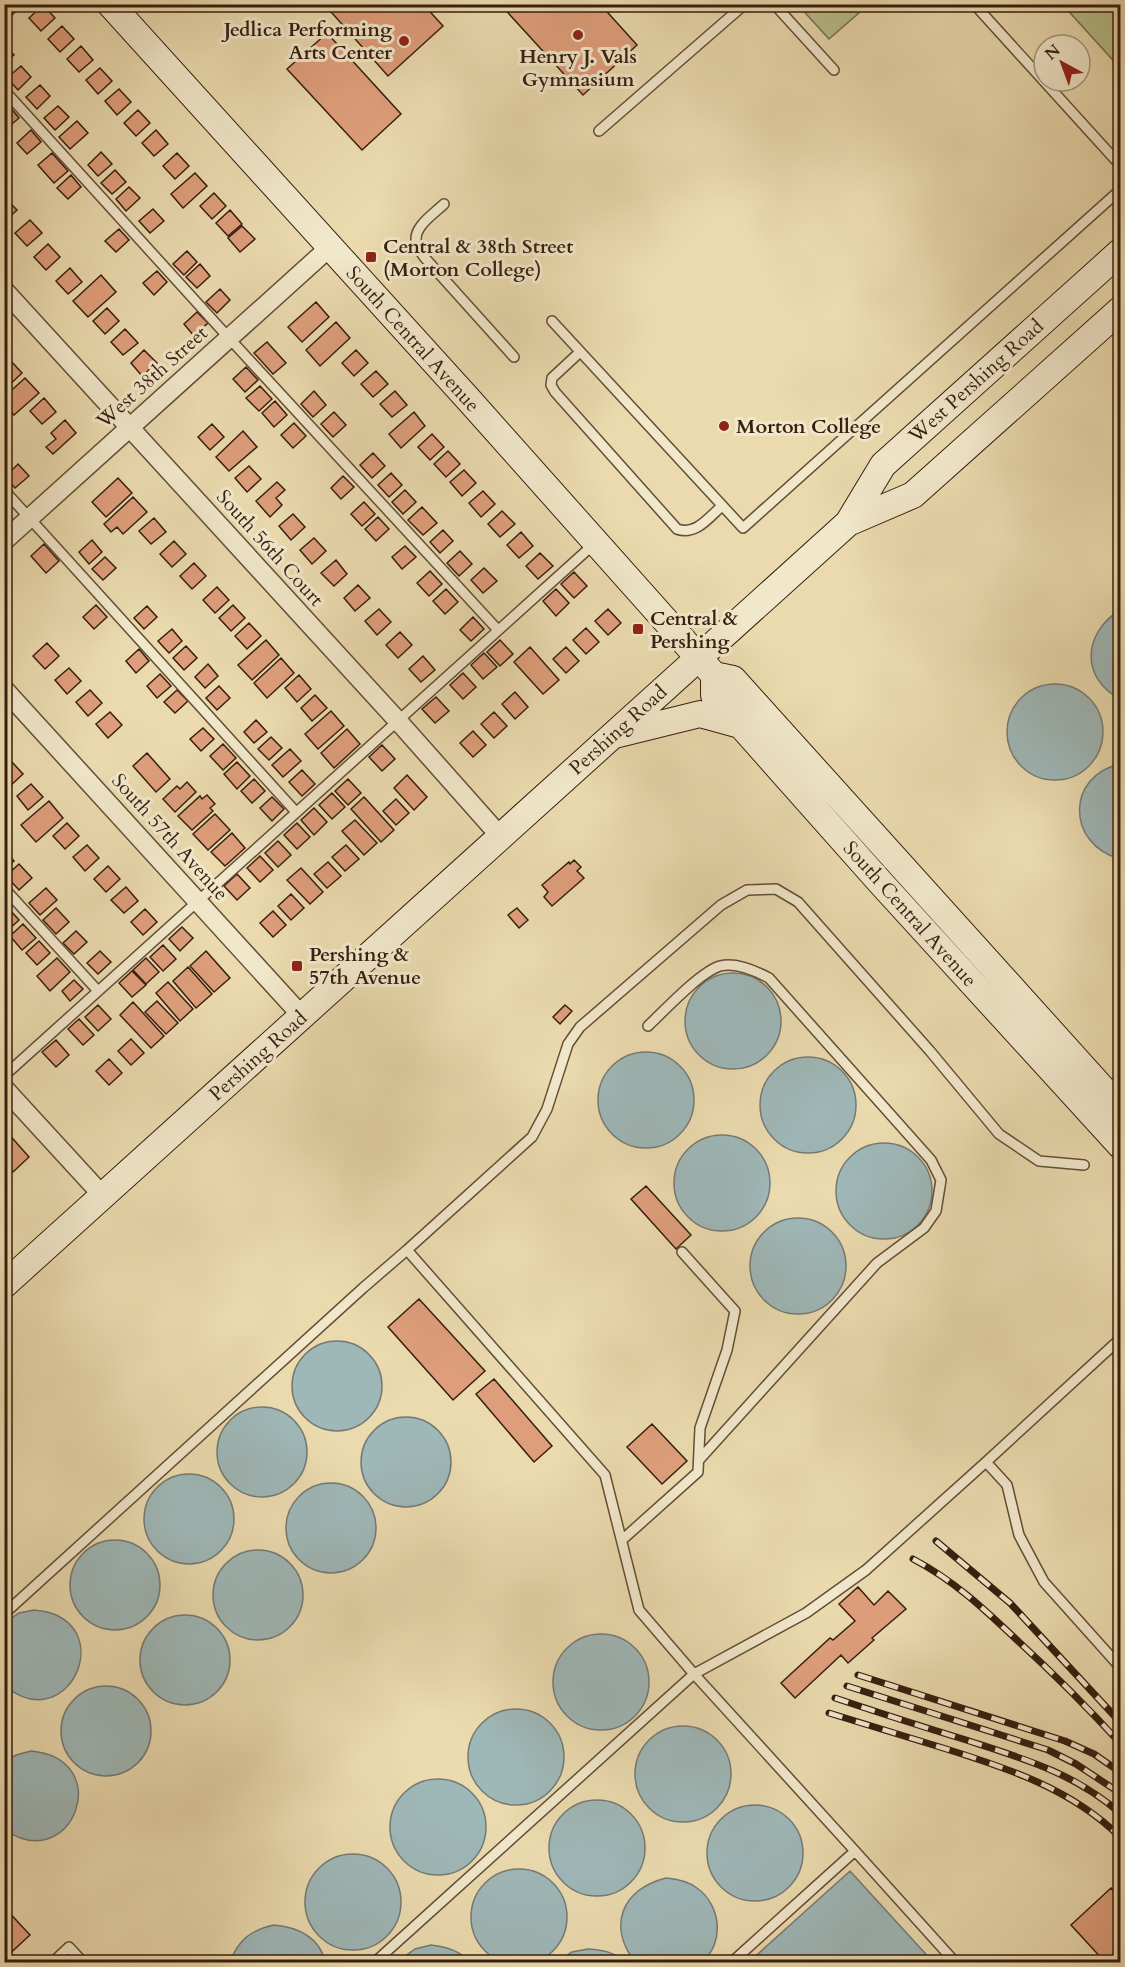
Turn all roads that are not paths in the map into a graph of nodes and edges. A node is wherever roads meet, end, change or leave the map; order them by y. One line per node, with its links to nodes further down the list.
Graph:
1 (110, 4): 11 (main road, South Central Avenue)
2 (745, 4): 7 (lane)
3 (774, 4): 5 (lane)
4 (974, 4): 8 (lane)
5 (834, 70)
6 (4, 90): 16 (lane)
7 (599, 131)
8 (1120, 165)
9 (1120, 190): 21 (lane)
10 (444, 204): 18 (lane)
11 (330, 247): 16 (street, West 38th Street); 25 (main road, South Central Avenue)
12 (1120, 252): 23 (main road, West Pershing Road)
13 (4, 290): 19 (street, South 56th Court)
14 (1120, 310): 23 (main road, West Pershing Road)
15 (552, 321): 17 (lane)
16 (229, 338): 19 (street, West 38th Street); 26 (lane)
17 (580, 352): 21 (lane); 21 (lane)
18 (514, 357)
19 (129, 428): 22 (street, West 38th Street); 29 (street, South 56th Court)
20 (4, 489): 22 (lane)
21 (722, 506)
22 (30, 518): 24 (street, West 38th Street); 32 (lane)
23 (848, 523): 27 (main road, West Pershing Road)
24 (4, 541)
25 (595, 542): 26 (lane); 27 (main road, South Central Avenue)
26 (498, 630): 29 (lane)
27 (706, 667): 30 (main road, South Central Avenue); 31 (main road, Pershing Road); 41 (main road, South Central Avenue)
28 (4, 689): 35 (street, South 57th Avenue)
29 (398, 721): 32 (lane); 33 (street, South 56th Court)
30 (740, 725): 31 (main road); 42 (main road, South Central Avenue)
31 (612, 736): 33 (main road, Pershing Road)
32 (296, 812): 35 (lane)
33 (500, 836): 37 (main road, Pershing Road)
34 (4, 888): 36 (lane)
35 (198, 901): 36 (lane); 37 (street, South 57th Avenue)
36 (98, 991): 39 (lane)
37 (302, 1016): 44 (main road, Pershing Road)
38 (648, 1026): 49 (lane)
39 (4, 1076)
40 (4, 1088): 44 (street)
41 (1120, 1108)
42 (1120, 1145)
43 (1084, 1165): 45 (lane)
44 (103, 1196): 47 (main road, Pershing Road)
45 (407, 1250): 51 (lane); 52 (lane)
46 (682, 1252): 49 (lane)
47 (4, 1285)
48 (1120, 1339): 50 (lane)
49 (699, 1460): 51 (lane)
50 (986, 1462): 53 (lane); 54 (lane)
51 (622, 1540): 54 (lane)
52 (4, 1614)
53 (1120, 1667)
54 (694, 1674): 55 (lane); 58 (lane)
55 (855, 1851): 59 (lane); 60 (lane)
56 (53, 1962): 57 (lane)
57 (83, 1962)
58 (375, 1962)
59 (732, 1962)
60 (955, 1962)

